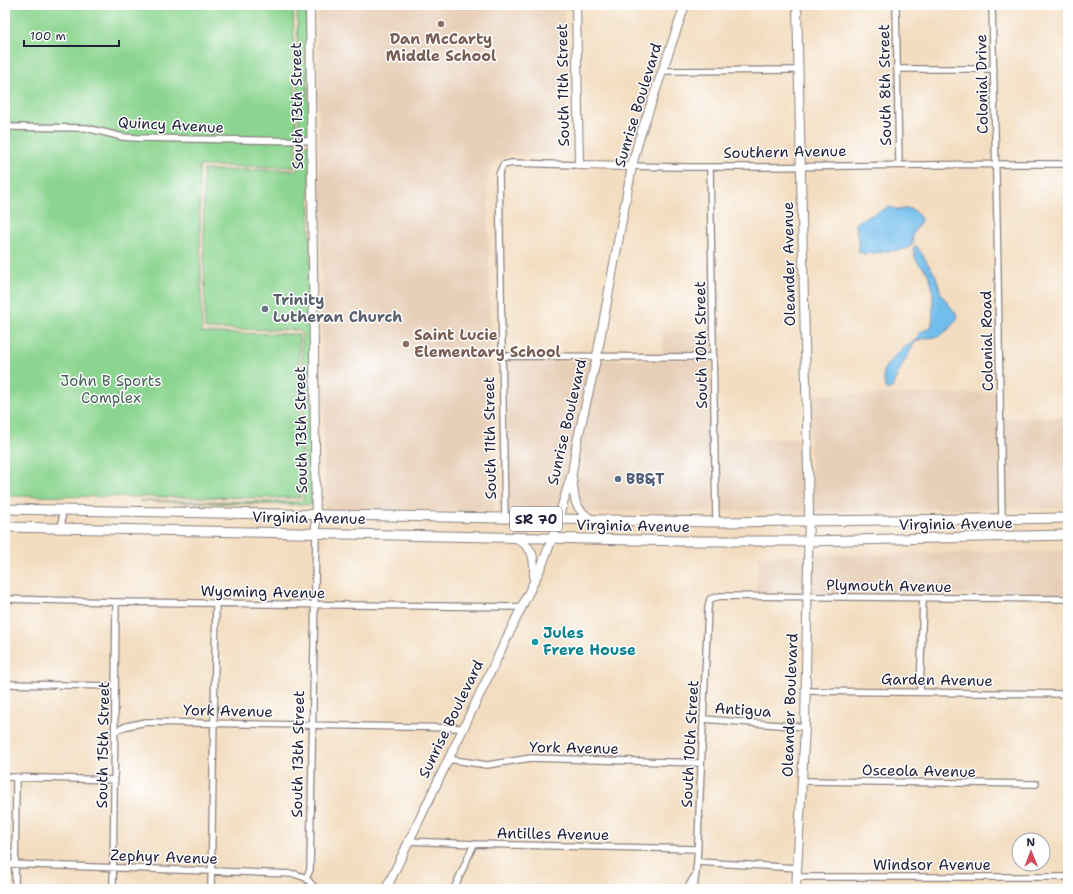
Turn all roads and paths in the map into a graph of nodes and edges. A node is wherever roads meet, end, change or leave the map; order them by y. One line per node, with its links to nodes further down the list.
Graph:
1 (310, 5): 12 (street, South 13th Street)
2 (576, 5): 17 (street, South 11th Street)
3 (684, 5): 10 (street, Sunrise Boulevard)
4 (797, 5): 9 (street, Oleander Avenue)
5 (896, 5): 7 (street, South 8th Street)
6 (992, 5): 8 (street, Colonial Drive)
7 (897, 69): 8 (street); 14 (street, South 8th Street)
8 (994, 69): 13 (street, Colonial Drive)
9 (798, 70): 10 (street); 19 (street, Oleander Avenue)
10 (662, 71): 18 (street, Sunrise Boulevard)
11 (5, 127): 12 (street, Quincy Avenue)
12 (312, 141): 27 (street, South 13th Street)
13 (996, 163): 14 (street, Southern Avenue); 15 (street, Southern Avenue); 30 (street, Colonial Road)
14 (899, 164): 19 (street, Southern Avenue)
15 (1068, 164)
16 (503, 165): 17 (street, Southern Avenue); 21 (street, South 11th Street)
17 (579, 165): 18 (street, Southern Avenue)
18 (632, 166): 20 (street, Southern Avenue); 22 (street, Sunrise Boulevard)
19 (800, 166): 20 (street, Southern Avenue); 34 (street, Oleander Avenue)
20 (710, 167): 23 (street, South 10th Street)
21 (502, 356): 22 (street); 29 (street, South 11th Street)
22 (597, 356): 23 (street); 24 (street, Sunrise Boulevard)
23 (714, 357): 33 (street, South 10th Street)
24 (572, 473): 31 (street, Sunrise Boulevard); 32 (street)
25 (5, 509): 26 (main road, Virginia Avenue / SR 70)
26 (62, 511): 27 (main road, Virginia Avenue / SR 70); 36 (street)
27 (316, 515): 29 (main road, Virginia Avenue / SR 70); 37 (street, South 13th Street)
28 (1068, 518): 30 (main road, Virginia Avenue / SR 70)
29 (505, 519): 31 (main road, Virginia Avenue / SR 70)
30 (1002, 519): 34 (main road, Virginia Avenue / SR 70)
31 (557, 520): 32 (main road, Virginia Avenue / SR 70); 40 (street, Sunrise Boulevard)
32 (592, 520): 33 (main road, Virginia Avenue / SR 70)
33 (716, 522): 34 (main road, Virginia Avenue / SR 70)
34 (809, 522): 41 (street, Oleander Boulevard)
35 (5, 526): 36 (main road, Virginia Avenue / SR 70)
36 (62, 528): 37 (main road, Virginia Avenue / SR 70)
37 (316, 532): 39 (main road, Virginia Avenue / SR 70); 50 (street, South 13th Street)
38 (1068, 535): 41 (main road, Virginia Avenue / SR 70)
39 (516, 538): 40 (main road, Virginia Avenue / SR 70); 42 (street)
40 (552, 539): 41 (main road, Virginia Avenue / SR 70); 42 (street, Sunrise Boulevard)
41 (809, 541): 43 (street, Oleander Boulevard)
42 (534, 581): 51 (street, Sunrise Boulevard)
43 (807, 597): 44 (street, Plymouth Avenue); 46 (street, Plymouth Avenue); 54 (street, Oleander Boulevard)
44 (923, 598): 47 (street, Plymouth Avenue); 55 (street)
45 (5, 599): 48 (street, Wyoming Avenue)
46 (710, 599): 57 (street, South 10th Street)
47 (1068, 599)
48 (116, 602): 49 (street, Wyoming Avenue); 53 (street, South 15th Street)
49 (216, 604): 50 (street, Wyoming Avenue); 58 (street)
50 (315, 604): 51 (street, Wyoming Avenue); 59 (street, South 13th Street)
51 (521, 607): 61 (street, Sunrise Boulevard)
52 (5, 684): 53 (street)
53 (115, 686): 62 (street, South 15th Street)
54 (805, 691): 55 (street, Garden Avenue); 60 (street, Oleander Boulevard)
55 (920, 692): 56 (street, Garden Avenue)
56 (1068, 694)
57 (703, 720): 60 (street, Antigua); 64 (street, South 10th Street)
58 (214, 723): 59 (street, York Avenue); 62 (street, York Avenue); 78 (street)
59 (314, 724): 61 (street, York Avenue); 82 (street, South 13th Street)
60 (805, 727): 68 (street, Oleander Boulevard)
61 (462, 728): 63 (street, Sunrise Boulevard)
62 (115, 731): 67 (street, South 15th Street)
63 (448, 759): 64 (street, York Avenue); 70 (street, Sunrise Boulevard)
64 (701, 763): 72 (street, South 10th Street)
65 (5, 777): 66 (street)
66 (16, 777): 67 (street); 75 (street)
67 (115, 780): 76 (street, South 15th Street)
68 (802, 781): 69 (street, Osceola Avenue); 77 (street, Oleander Boulevard)
69 (1036, 784)
70 (408, 841): 71 (street, Antilles Avenue); 87 (street, Sunrise Boulevard)
71 (474, 844): 72 (street, Antilles Avenue); 88 (street)
72 (697, 849): 73 (street, South 10th Street)
73 (697, 862): 77 (street); 79 (street, South 10th Street)
74 (5, 864): 75 (street, Zephyr Avenue)
75 (15, 864): 76 (street, Zephyr Avenue); 83 (street)
76 (113, 868): 78 (street, Zephyr Avenue); 84 (street, South 15th Street)
77 (797, 868): 80 (street, Oleander Boulevard)
78 (212, 871): 82 (street, Zephyr Avenue); 85 (street)
79 (695, 875): 89 (street); 90 (street, South 10th Street)
80 (796, 877): 81 (street, Windsor Avenue); 91 (street, Oleander Boulevard)
81 (1068, 877)
82 (306, 878): 86 (street)
83 (15, 889)
84 (113, 889)
85 (211, 889)
86 (316, 889)
87 (386, 889)
88 (454, 889)
89 (687, 889)
90 (694, 889)
91 (796, 889)

